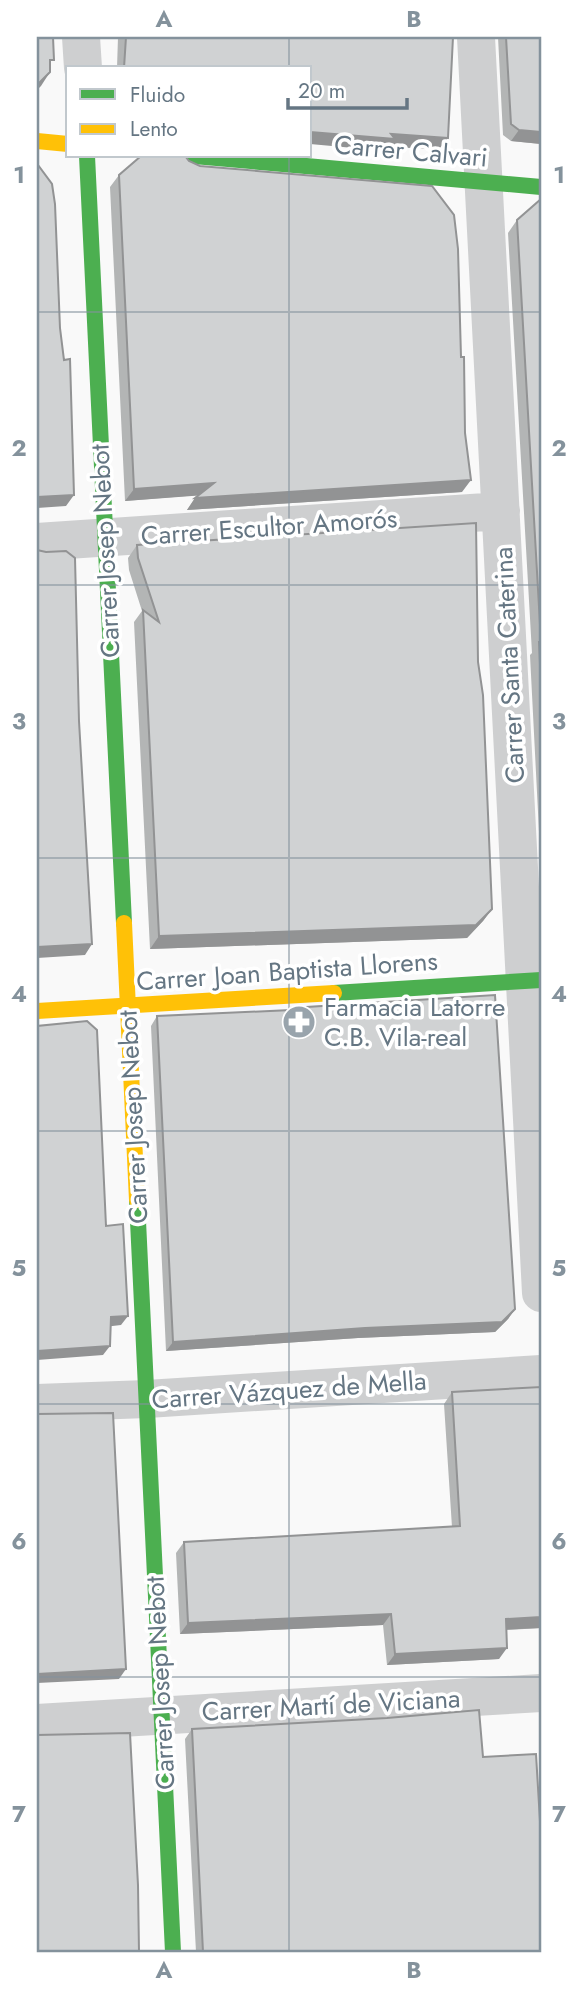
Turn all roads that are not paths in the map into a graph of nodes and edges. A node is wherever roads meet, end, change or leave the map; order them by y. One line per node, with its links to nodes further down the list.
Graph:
1 (81, 37): 3 (street)
2 (476, 37): 8 (street, Carrer Santa Caterina)
3 (83, 66)
4 (37, 141): 5 (street)
5 (66, 144)
6 (87, 158): 11 (street, Carrer Josep Nebot)
7 (216, 158): 8 (street, Carrer Calvari)
8 (485, 182): 9 (street, Carrer Calvari); 10 (street, Carrer Santa Caterina)
9 (541, 187)
10 (501, 511): 11 (street, Carrer Escultor Amorós); 13 (street, Carrer Santa Caterina)
11 (104, 539): 12 (street, Carrer Escultor Amorós); 14 (street, Carrer Josep Nebot)
12 (37, 542)
13 (533, 980): 14 (street, Carrer Joan Baptista Llorens); 16 (street, Carrer Santa Caterina)
14 (127, 1005): 15 (street, Carrer Joan Baptista Llorens); 18 (street, Carrer Josep Nebot)
15 (37, 1011)
16 (541, 1293)
17 (541, 1374): 18 (street, Carrer Vázquez de Mella)
18 (147, 1399): 19 (street, Carrer Vázquez de Mella); 21 (street, Carrer Josep Nebot)
19 (37, 1403)
20 (541, 1693): 21 (street, Carrer Martí de Viciana)
21 (162, 1715): 22 (street, Carrer Martí de Viciana); 23 (street, Carrer Josep Nebot)
22 (37, 1723)
23 (173, 1952)

